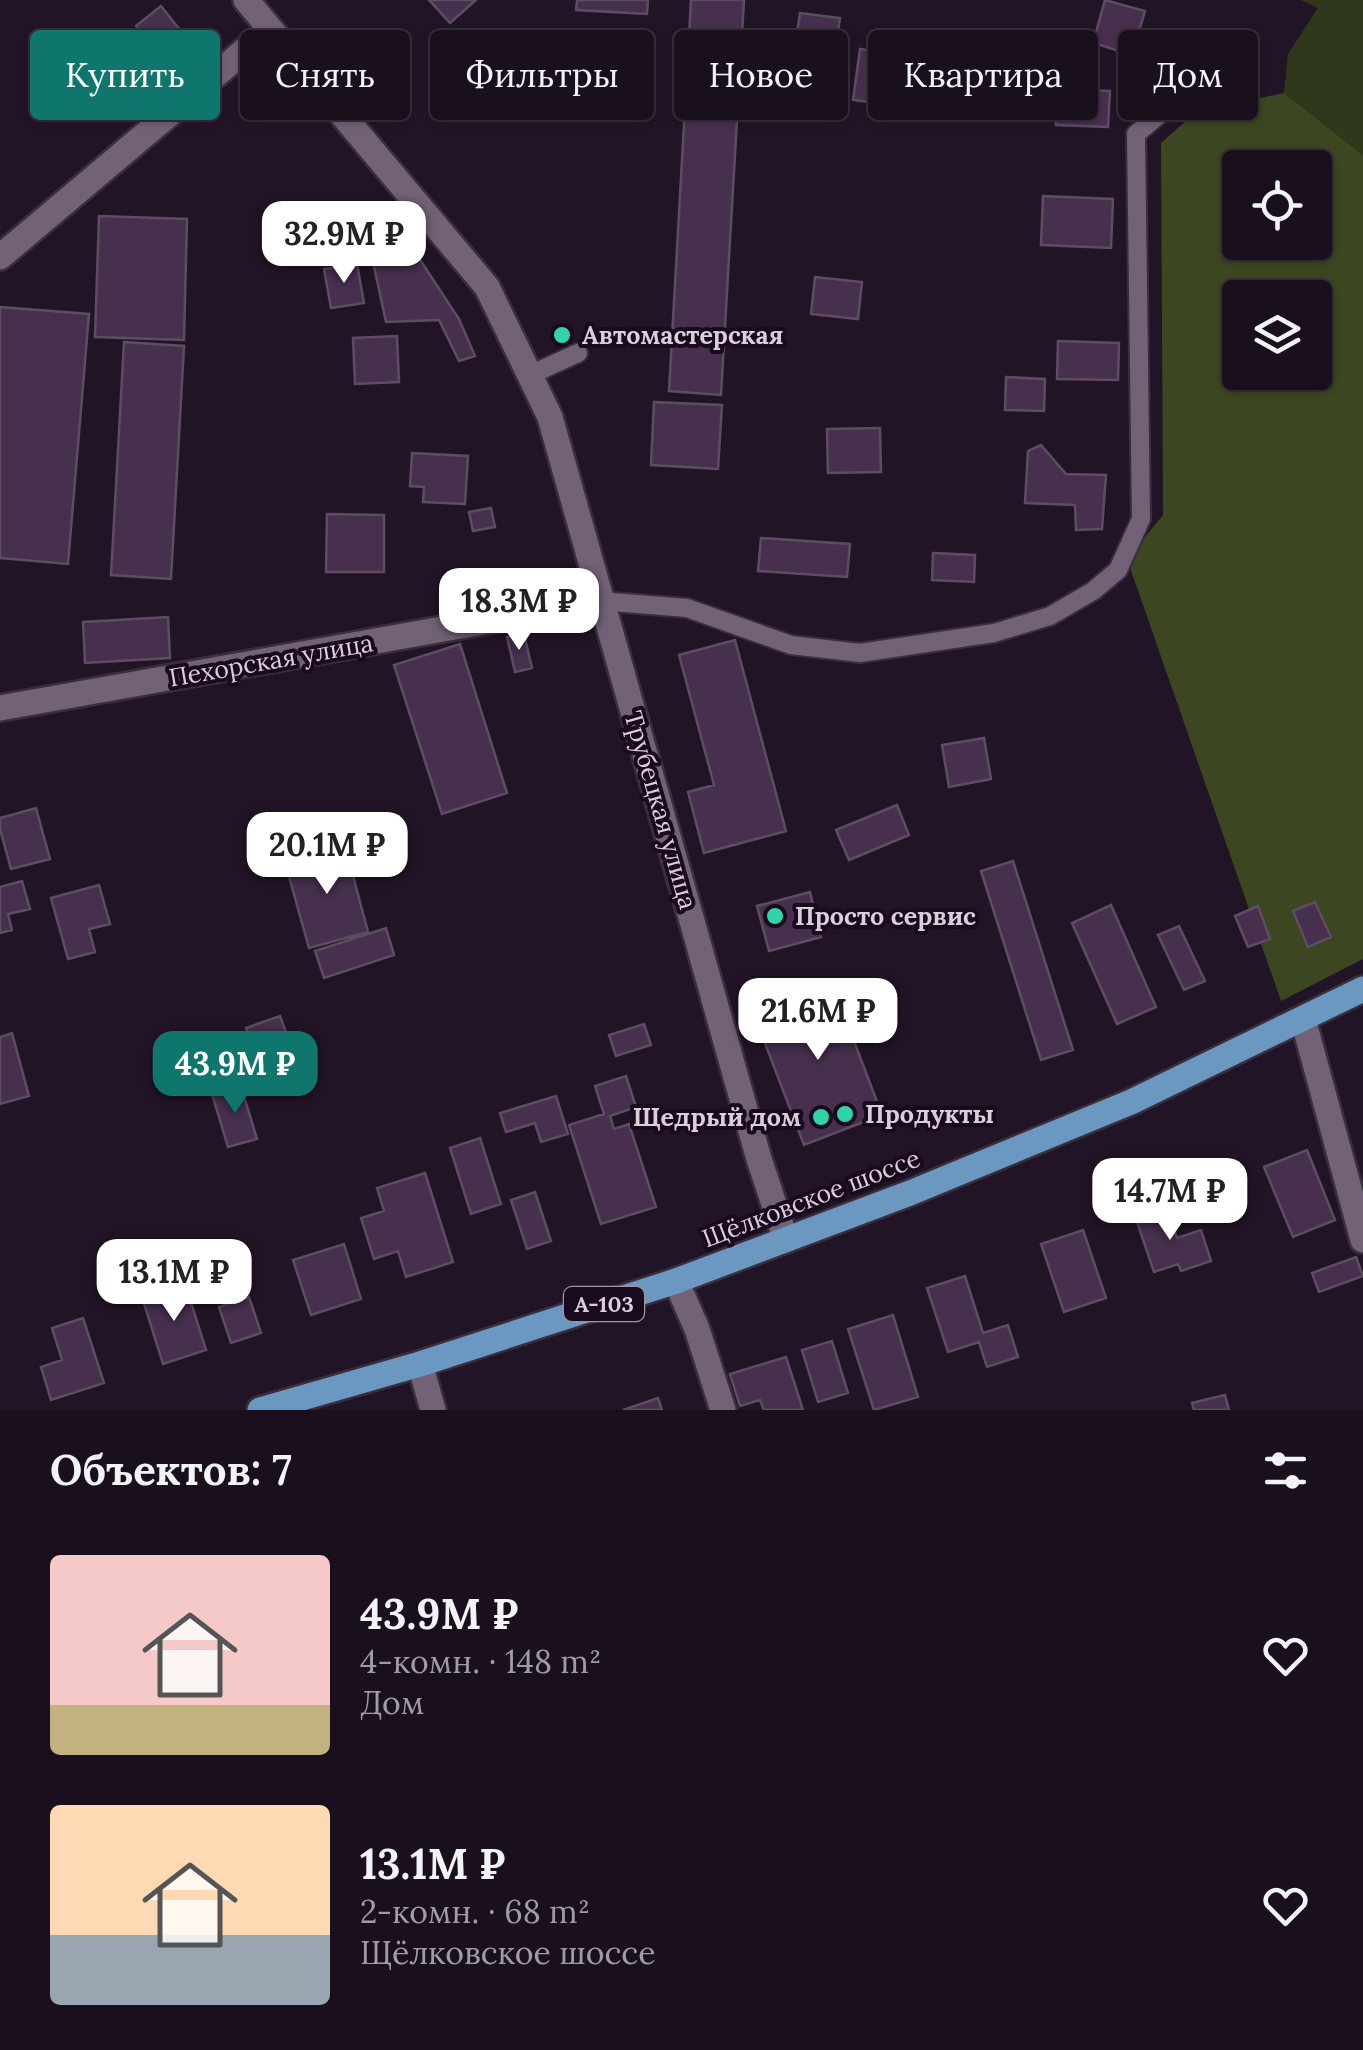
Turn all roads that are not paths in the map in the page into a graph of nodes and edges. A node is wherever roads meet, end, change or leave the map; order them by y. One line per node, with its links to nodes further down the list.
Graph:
1 (246, 0): 2 (street, Трубецкая улица)
2 (270, 29): 4 (street); 6 (street, Трубецкая улица)
3 (1153, 120): 7 (lane)
4 (0, 257)
5 (578, 354): 6 (lane)
6 (530, 375): 7 (street, Трубецкая улица)
7 (600, 600): 8 (street, Пехорская улица); 11 (street, Трубецкая улица)
8 (0, 708)
9 (1363, 989): 10 (main road, Щёлковское шоссе / А-103)
10 (1304, 1018): 11 (main road, Щёлковское шоссе / А-103); 12 (street)
11 (786, 1240): 13 (main road, Щёлковское шоссе / А-103)
12 (1363, 1240)
13 (676, 1280): 14 (main road, Щёлковское шоссе / А-103); 17 (street)
14 (420, 1364): 15 (main road, Щёлковское шоссе / А-103); 16 (street)
15 (260, 1410)
16 (433, 1410)
17 (723, 1410)

